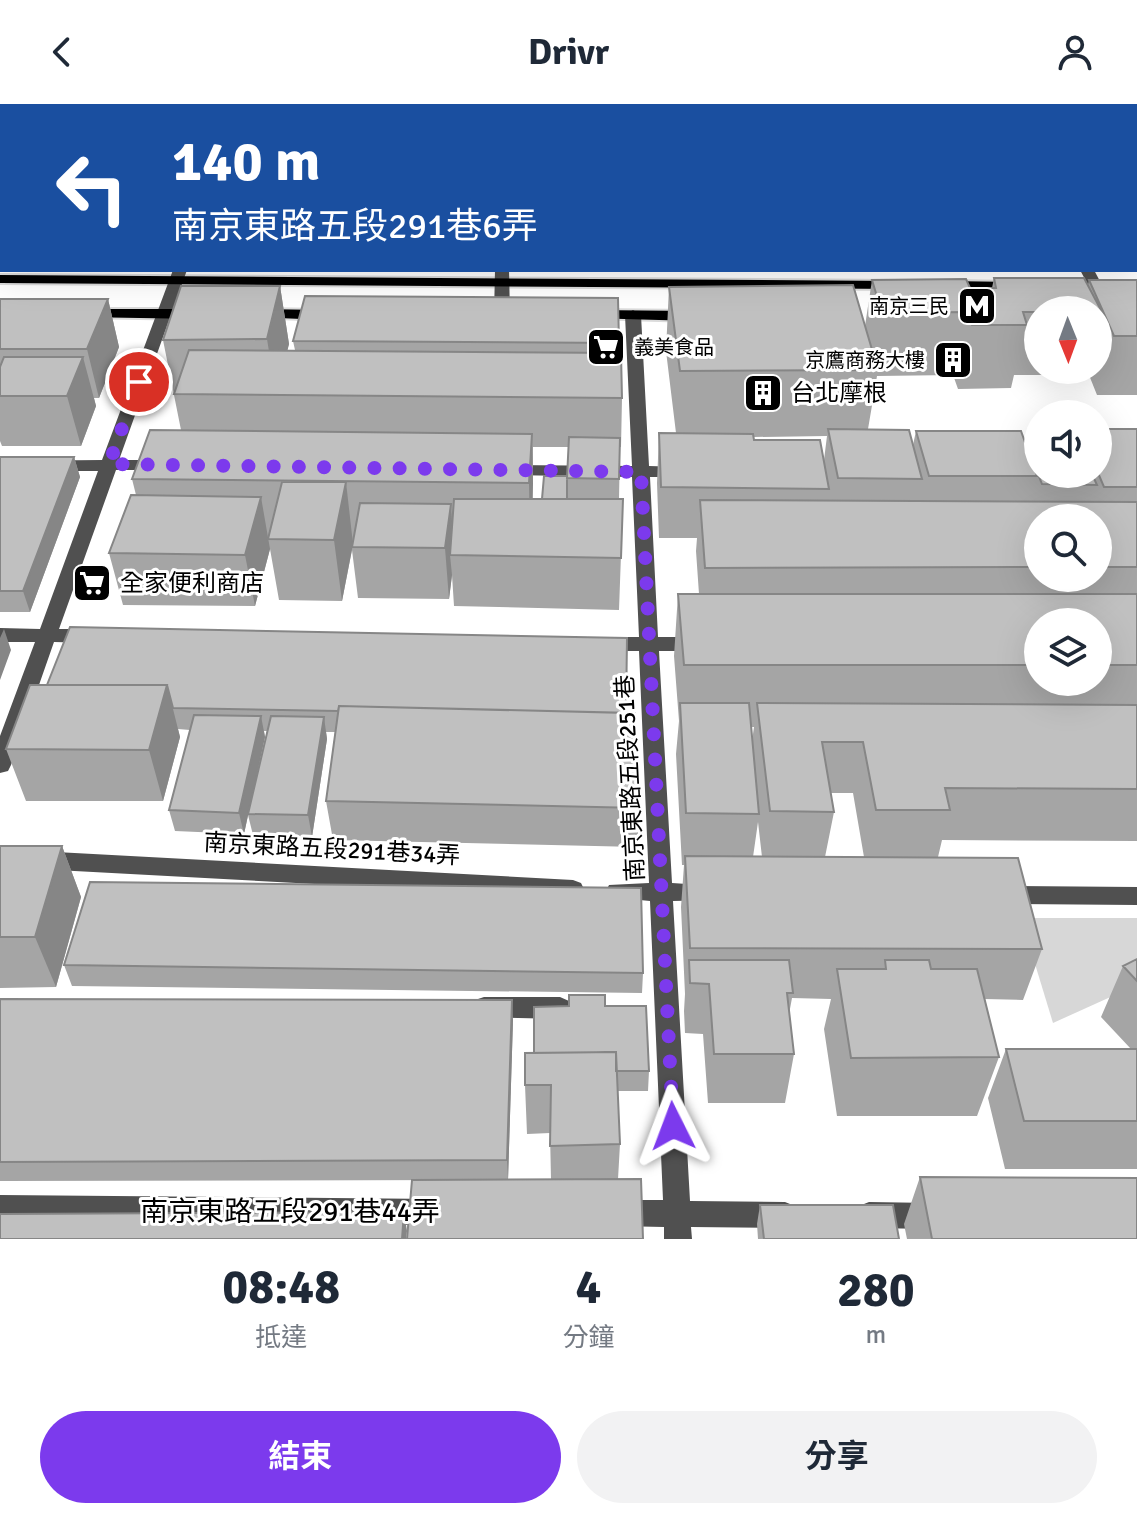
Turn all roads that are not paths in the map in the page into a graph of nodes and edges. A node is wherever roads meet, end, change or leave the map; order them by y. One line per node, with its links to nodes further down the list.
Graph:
1 (1089, 272): 7 (street)
2 (178, 274): 3 (main road); 4 (main road); 10 (street)
3 (501, 276): 5 (main road); 12 (street)
4 (0, 279)
5 (1027, 286)
6 (1071, 286): 7 (main road)
7 (1103, 286): 8 (street)
8 (1103, 296)
9 (77, 314): 10 (main road)
10 (163, 314): 11 (main road); 16 (street)
11 (341, 315)
12 (501, 315)
13 (572, 315): 14 (main road)
14 (633, 315): 15 (main road); 20 (street, 南京東路五段251巷)
15 (711, 316)
16 (109, 464): 17 (street); 18 (street); 23 (street)
17 (187, 465)
18 (0, 466)
19 (484, 470): 20 (street)
20 (641, 472): 21 (street); 26 (street, 南京東路五段251巷)
21 (704, 472)
22 (0, 635): 23 (street)
23 (47, 636): 24 (street); 28 (street)
24 (110, 636)
25 (586, 643): 26 (street)
26 (649, 644): 27 (street); 30 (street, 南京東路五段251巷)
27 (727, 644)
28 (0, 765)
29 (0, 858): 30 (street, 南京東路五段291巷34弄)
30 (661, 893): 31 (street, 南京東路五段291巷34弄); 37 (street, 南京東路五段251巷)
31 (731, 893)
32 (981, 895): 33 (street)
33 (1137, 896)
34 (461, 1007): 35 (street)
35 (588, 1008)
36 (635, 1009): 37 (street)
37 (667, 1010): 44 (street, 南京東路五段251巷)
38 (0, 1208): 39 (street, 南京東路五段291巷44弄)
39 (457, 1212)
40 (583, 1213): 44 (street)
41 (804, 1215): 44 (street)
42 (836, 1215): 43 (street)
43 (963, 1216)
44 (678, 1226)

